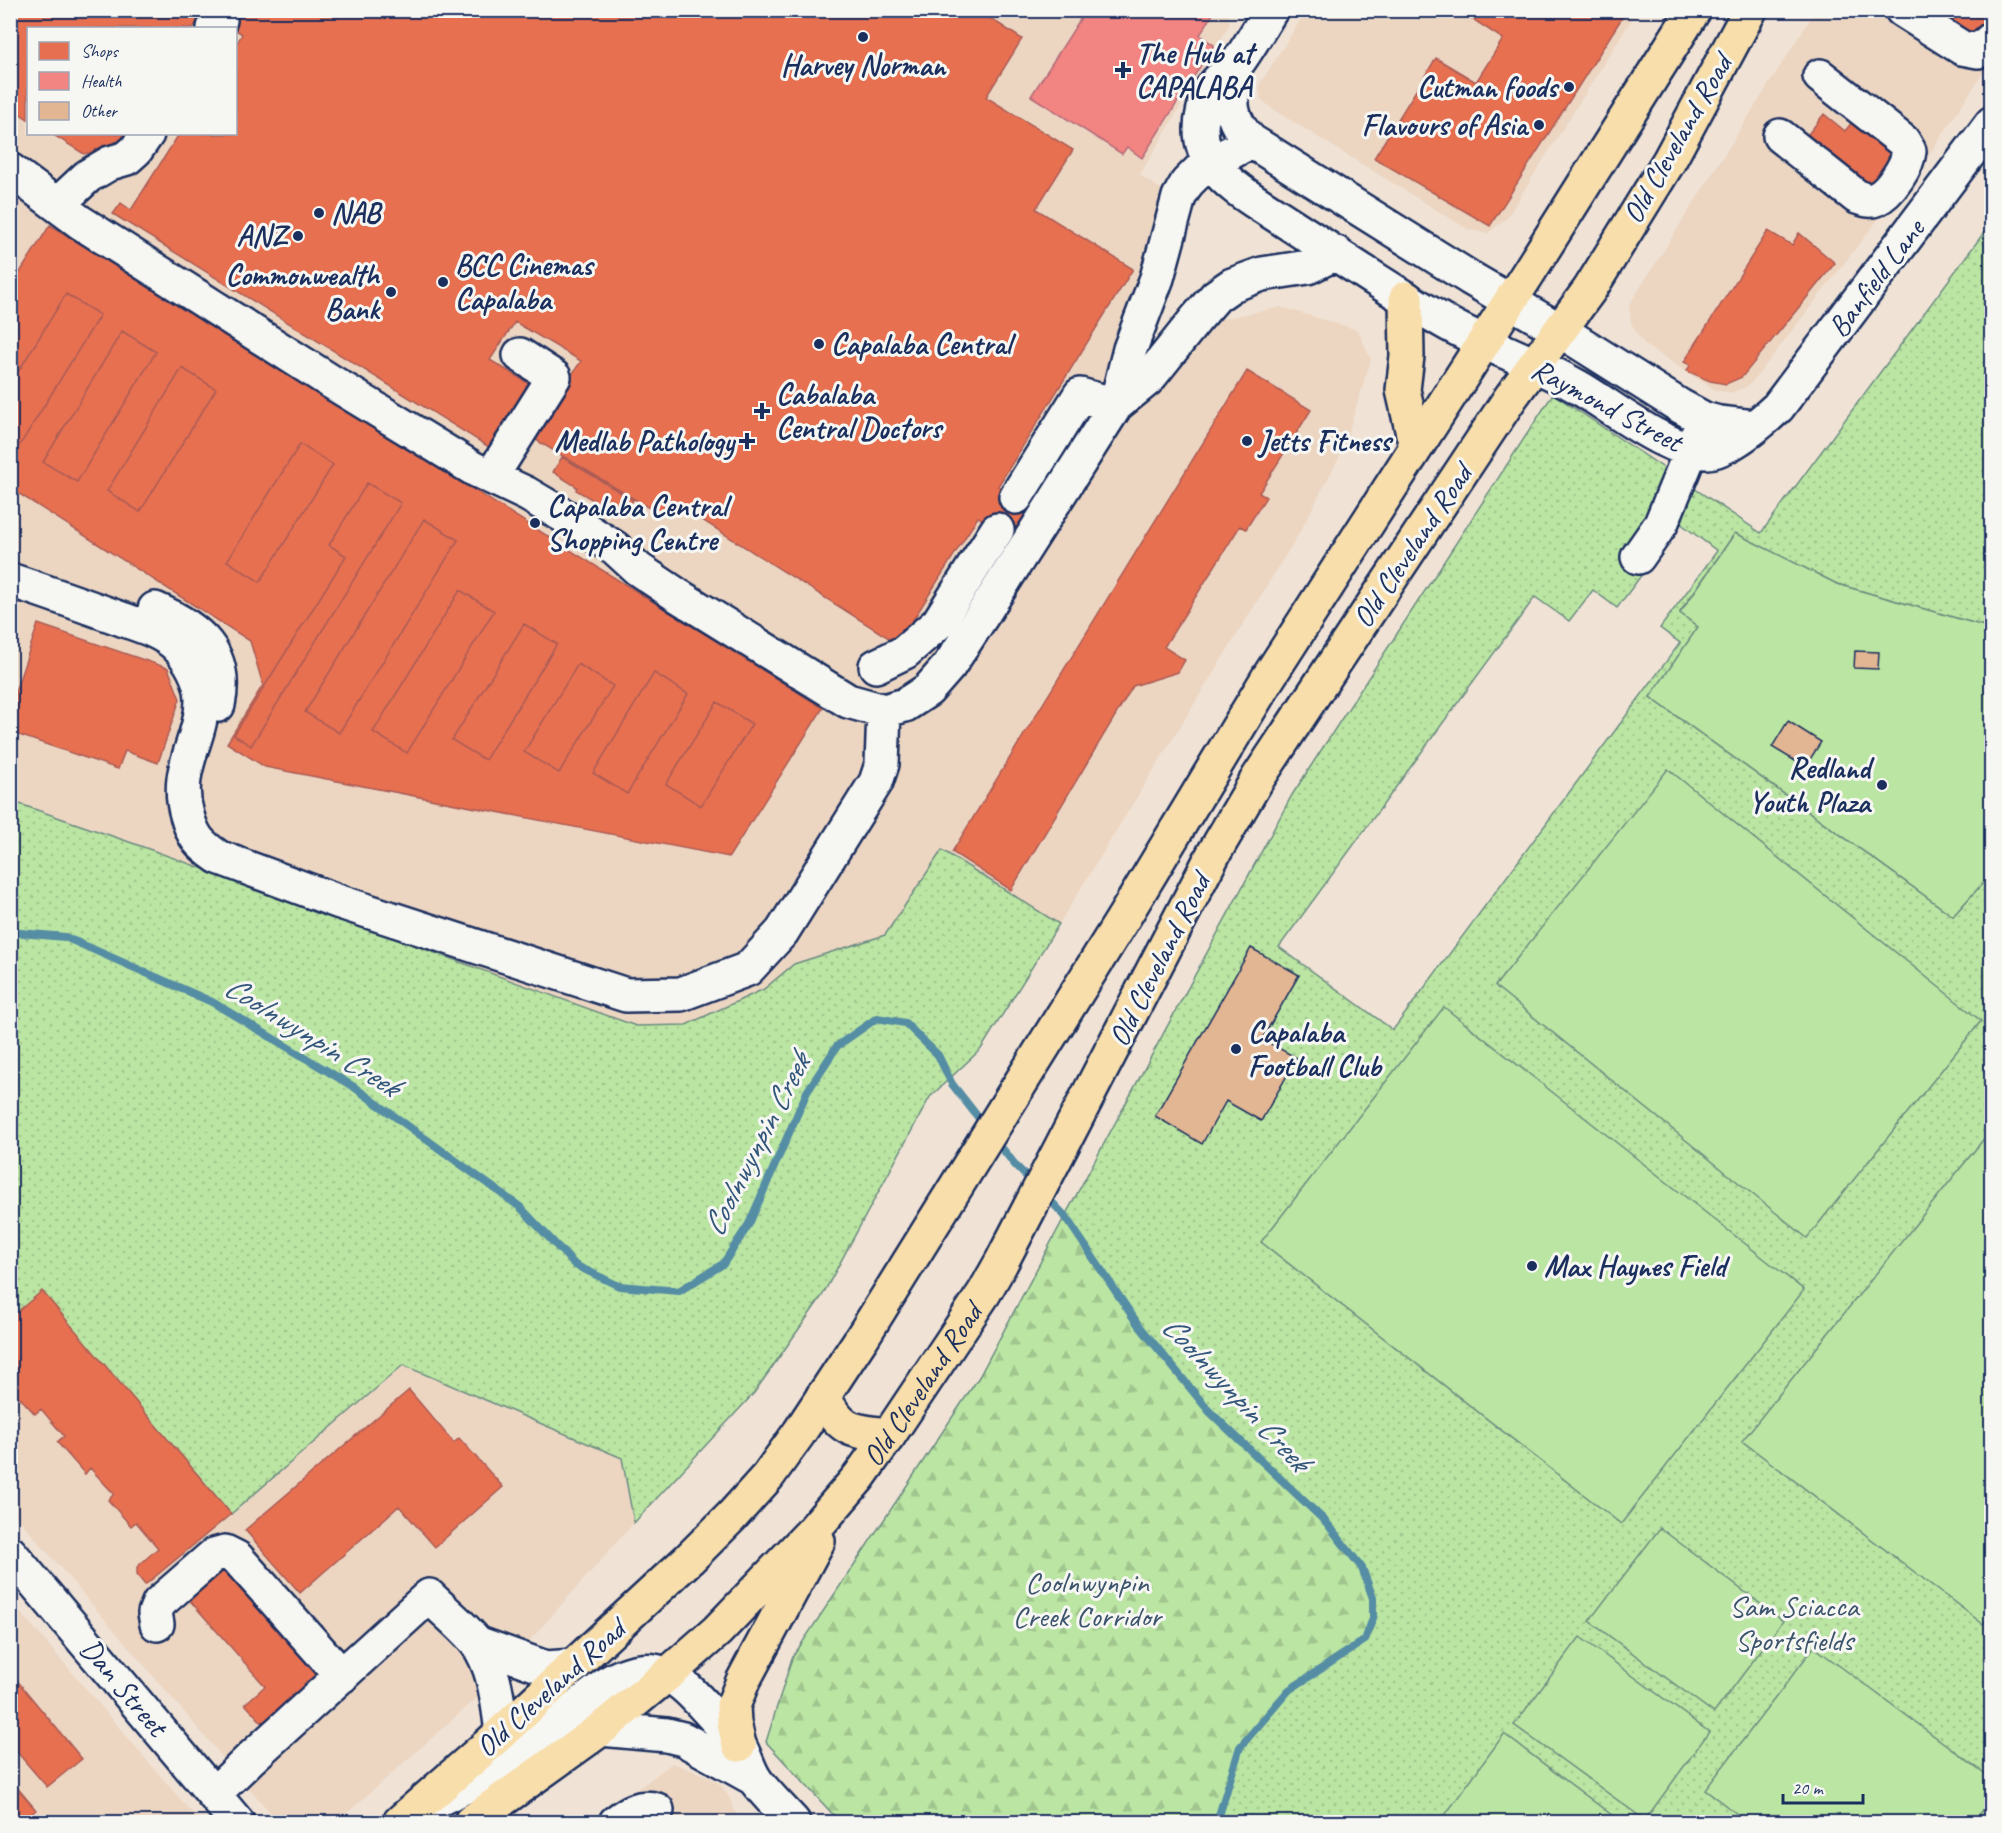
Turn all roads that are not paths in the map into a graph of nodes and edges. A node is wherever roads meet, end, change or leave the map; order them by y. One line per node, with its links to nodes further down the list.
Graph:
1 (1271, 10): 6 (street, Raymond Street)
2 (1694, 10): 17 (main road, Old Cleveland Road)
3 (1750, 10): 18 (main road, Old Cleveland Road)
4 (1902, 10): 5 (street)
5 (1992, 39)
6 (1235, 67): 11 (street, Raymond Street); 12 (street, Raymond Street)
7 (1820, 75): 10 (street)
8 (1992, 123): 24 (street, Banfield Lane)
9 (146, 135): 14 (street)
10 (1780, 136)
11 (1251, 141): 12 (street); 17 (street, Raymond Street)
12 (1211, 163): 15 (street, Raymond Street); 22 (street)
13 (10, 170): 14 (street)
14 (57, 205): 27 (street)
15 (1336, 253): 16 (street, Raymond Street); 22 (street)
16 (1406, 298): 19 (street, Raymond Street); 25 (main road)
17 (1510, 301): 18 (street, Raymond Street); 19 (main road, Old Cleveland Road)
18 (1560, 331): 21 (main road, Old Cleveland Road); 23 (street, Raymond Street)
19 (1484, 341): 21 (street, Raymond Street); 25 (main road, Old Cleveland Road)
20 (520, 356): 27 (street)
21 (1535, 366): 26 (street, Raymond Street); 37 (main road, Old Cleveland Road)
22 (1116, 405): 28 (street); 31 (street)
23 (1704, 419): 24 (street, Raymond Street); 26 (street)
24 (1754, 427): 26 (street, Raymond Street)
25 (1416, 447): 36 (main road, Old Cleveland Road)
26 (1691, 450): 29 (street)
27 (491, 477): 34 (street)
28 (1016, 497)
29 (1638, 557)
30 (10, 561): 35 (street)
31 (1011, 571): 33 (street); 34 (street)
32 (10, 580): 35 (street)
33 (876, 666)
34 (884, 711): 35 (street)
35 (239, 865)
36 (823, 1396): 37 (main road); 42 (main road, Old Cleveland Road)
37 (889, 1435): 38 (main road, Old Cleveland Road)
38 (838, 1502): 43 (main road, Old Cleveland Road); 47 (main road)
39 (10, 1553): 49 (street, Dan Street)
40 (157, 1624): 44 (street)
41 (477, 1643): 42 (street); 44 (street); 46 (street)
42 (574, 1666): 46 (main road, Old Cleveland Road)
43 (668, 1674): 45 (main road, Old Cleveland Road); 47 (street); 51 (street)
44 (342, 1676): 49 (street)
45 (601, 1729): 48 (street); 53 (main road, Old Cleveland Road)
46 (502, 1732): 51 (main road, Old Cleveland Road)
47 (740, 1745): 48 (street)
48 (755, 1779): 55 (street)
49 (214, 1794): 52 (street, Dan Street)
50 (657, 1810): 54 (street)
51 (405, 1818)
52 (237, 1822)
53 (471, 1822)
54 (616, 1822)
55 (793, 1822)

